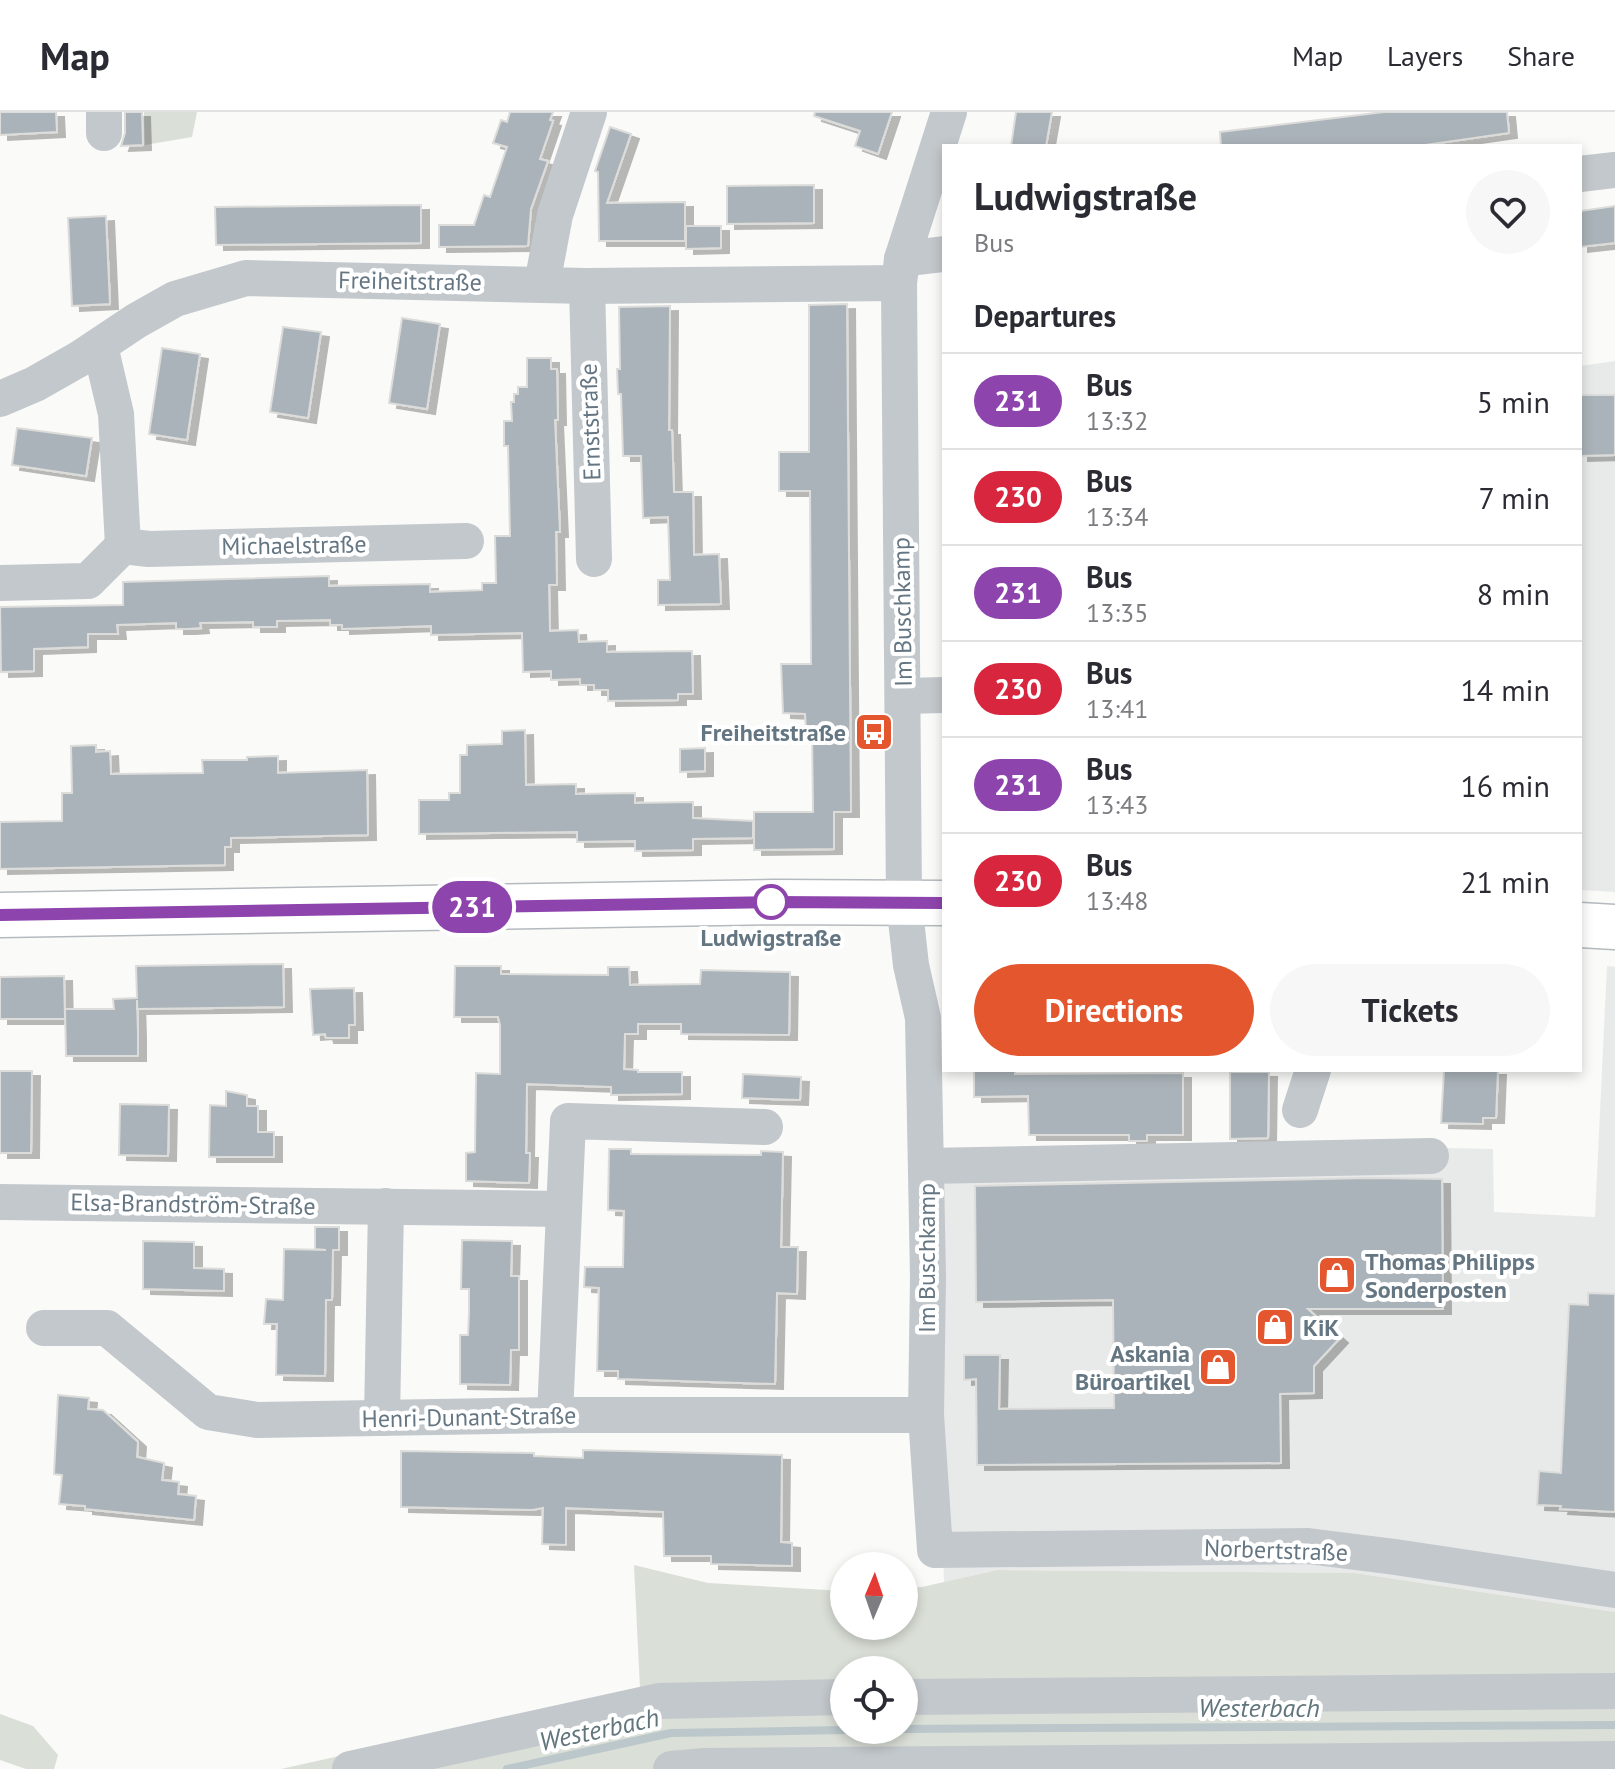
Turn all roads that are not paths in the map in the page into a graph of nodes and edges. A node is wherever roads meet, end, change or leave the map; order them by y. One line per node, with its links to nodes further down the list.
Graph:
1 (589, 112): 7 (street)
2 (949, 112): 6 (street, Im Buschkamp)
3 (1615, 170): 4 (street)
4 (1582, 174)
5 (942, 255): 6 (street, Freiheitstraße)
6 (900, 271): 8 (street, Freiheitstraße); 16 (street, Im Buschkamp)
7 (542, 284): 8 (street, Freiheitstraße); 9 (street, Freiheitstraße)
8 (587, 286): 13 (street, Ernststraße)
9 (100, 346): 10 (street, Freiheitstraße); 12 (street)
10 (0, 399)
11 (466, 541): 12 (street, Michaelstraße)
12 (123, 546): 14 (street)
13 (594, 559)
14 (0, 583)
15 (942, 695): 16 (street)
16 (903, 696): 17 (street, Im Buschkamp)
17 (924, 903): 18 (main road); 25 (street, Im Buschkamp)
18 (0, 915)
19 (1582, 925): 20 (main road)
20 (1615, 927)
21 (1312, 1072): 22 (street)
22 (1300, 1110)
23 (765, 1127): 28 (street)
24 (1431, 1156): 25 (street)
25 (926, 1166): 31 (street, Im Buschkamp)
26 (0, 1202): 27 (street, Elsa-Brandström-Straße)
27 (386, 1206): 28 (street, Elsa-Brandström-Straße); 32 (street)
28 (564, 1209): 30 (street)
29 (44, 1328): 32 (street, Henri-Dunant-Straße)
30 (555, 1415): 31 (street, Henri-Dunant-Straße); 32 (street, Henri-Dunant-Straße)
31 (926, 1415): 33 (street, Im Buschkamp)
32 (382, 1418)
33 (935, 1550): 34 (street, Norbertstraße)
34 (1615, 1590)
35 (1615, 1691): 37 (street)
36 (830, 1697): 39 (street)
37 (918, 1697)
38 (1615, 1759): 40 (street)
39 (350, 1769)
40 (671, 1769)

